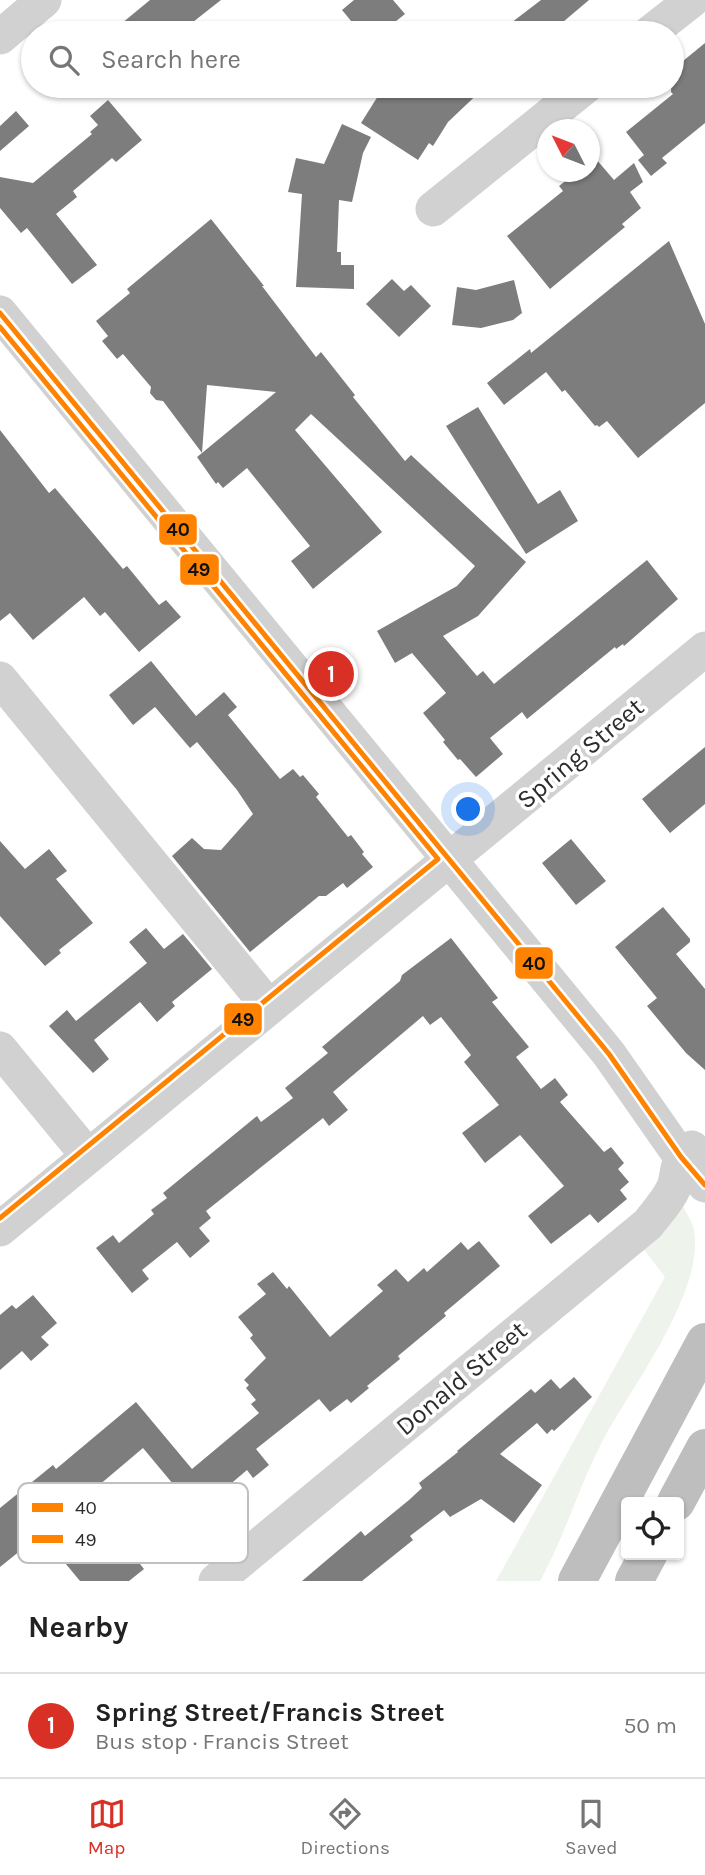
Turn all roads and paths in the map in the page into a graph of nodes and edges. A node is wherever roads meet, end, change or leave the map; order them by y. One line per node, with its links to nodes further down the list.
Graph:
1 (44, 0): 4 (street)
2 (692, 0): 3 (street)
3 (665, 21)
4 (0, 37)
5 (571, 98): 6 (street)
6 (433, 209)
7 (5, 330): 10 (street)
8 (705, 649): 10 (street, Spring Street)
9 (0, 679): 11 (street)
10 (450, 860): 11 (street, Spring Street); 13 (street)
11 (269, 1007): 16 (street, Spring Street)
12 (0, 1049): 16 (street)
13 (609, 1054): 14 (street); 15 (street)
14 (705, 1133)
15 (693, 1153): 17 (street); 22 (street, Donald Street)
16 (88, 1156): 18 (street, Spring Street)
17 (705, 1185)
18 (0, 1229)
19 (705, 1342): 26 (highway)
20 (705, 1448): 21 (highway)
21 (679, 1497)
22 (248, 1555)
23 (645, 1560): 27 (highway)
24 (238, 1563): 25 (street, Donald Street)
25 (216, 1581)
26 (576, 1581)
27 (634, 1581)

